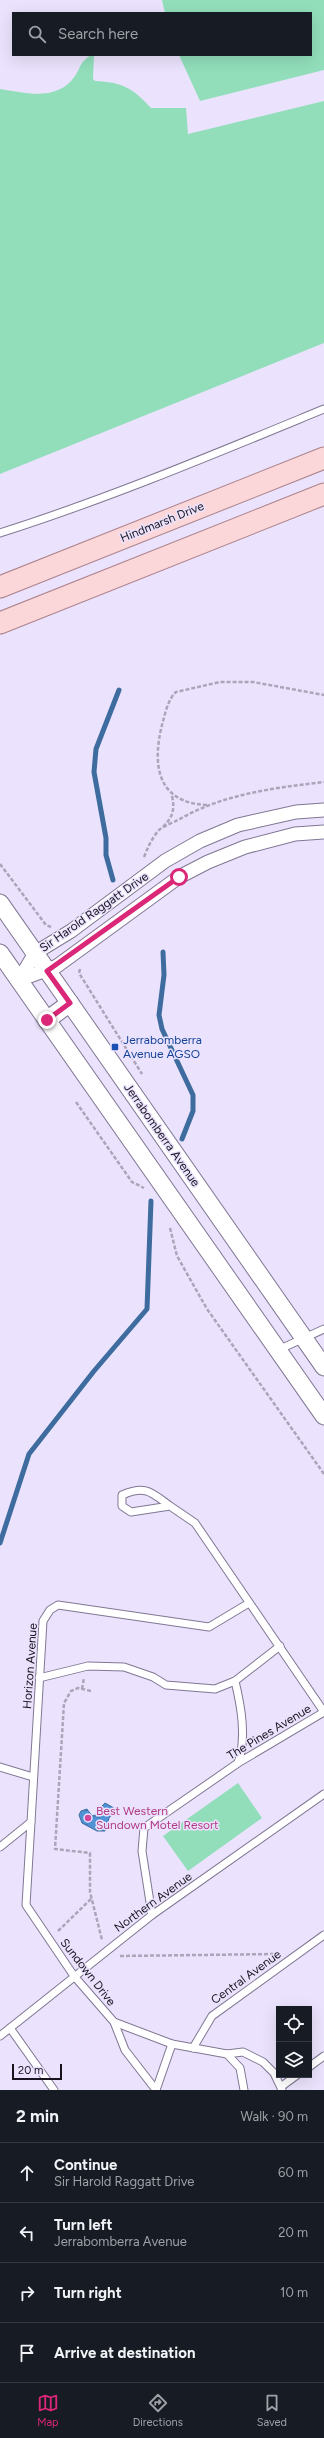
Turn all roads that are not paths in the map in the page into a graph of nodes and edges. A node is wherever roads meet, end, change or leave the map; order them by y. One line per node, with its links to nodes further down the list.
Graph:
1 (324, 409): 4 (lane)
2 (324, 458): 5 (main road, Hindmarsh Drive)
3 (324, 494): 6 (main road)
4 (0, 533)
5 (0, 587)
6 (0, 623)
7 (324, 810): 11 (street, Sir Harold Raggatt Drive)
8 (324, 832): 12 (street, Sir Harold Raggatt Drive)
9 (0, 903): 11 (street, Jerrabomberra Avenue)
10 (0, 953): 13 (street)
11 (35, 953): 12 (street, Jerrabomberra Avenue); 13 (street, Sir Harold Raggatt Drive)
12 (47, 971): 13 (street, Sir Harold Raggatt Drive); 14 (street, Jerrabomberra Avenue)
13 (18, 980): 15 (street)
14 (70, 1003): 15 (street); 17 (street, Jerrabomberra Avenue)
15 (47, 1020): 18 (street)
16 (324, 1329): 17 (lane)
17 (303, 1338): 18 (lane); 19 (street, Jerrabomberra Avenue)
18 (278, 1350): 20 (street)
19 (324, 1367)
20 (324, 1416)
21 (170, 1506): 21 (lane, The Pines Avenue); 22 (lane, The Pines Avenue)
22 (249, 1603): 23 (lane, The Pines Avenue); 24 (lane, Horizon Avenue)
23 (280, 1646): 25 (lane); 26 (lane, The Pines Avenue)
24 (39, 1678): 25 (lane); 28 (lane, Horizon Avenue)
25 (235, 1681): 26 (lane)
26 (238, 1763): 32 (lane, The Pines Avenue)
27 (0, 1767): 28 (lane)
28 (33, 1777): 30 (lane, Horizon Avenue)
29 (324, 1794): 32 (lane, Northern Avenue)
30 (31, 1822): 31 (lane); 34 (lane, Sundown Drive)
31 (0, 1847)
32 (152, 1915): 34 (lane, Northern Avenue)
33 (324, 1935): 39 (lane, Central Avenue)
34 (74, 1976): 35 (lane, Sundown Drive); 36 (lane, Northern Avenue)
35 (114, 2022): 38 (lane, Sundown Drive); 38 (lane)
36 (10, 2028): 37 (lane, Northern Avenue); 45 (lane)
37 (0, 2036)
38 (172, 2044): 39 (lane, Sundown Drive)
39 (193, 2048): 40 (lane, Sundown Drive)
40 (227, 2054): 44 (lane, Sundown Drive); 46 (lane)
41 (324, 2056): 42 (lane)
42 (312, 2065)
43 (294, 2078): 44 (lane)
44 (282, 2088)
45 (54, 2090)
46 (244, 2090)

